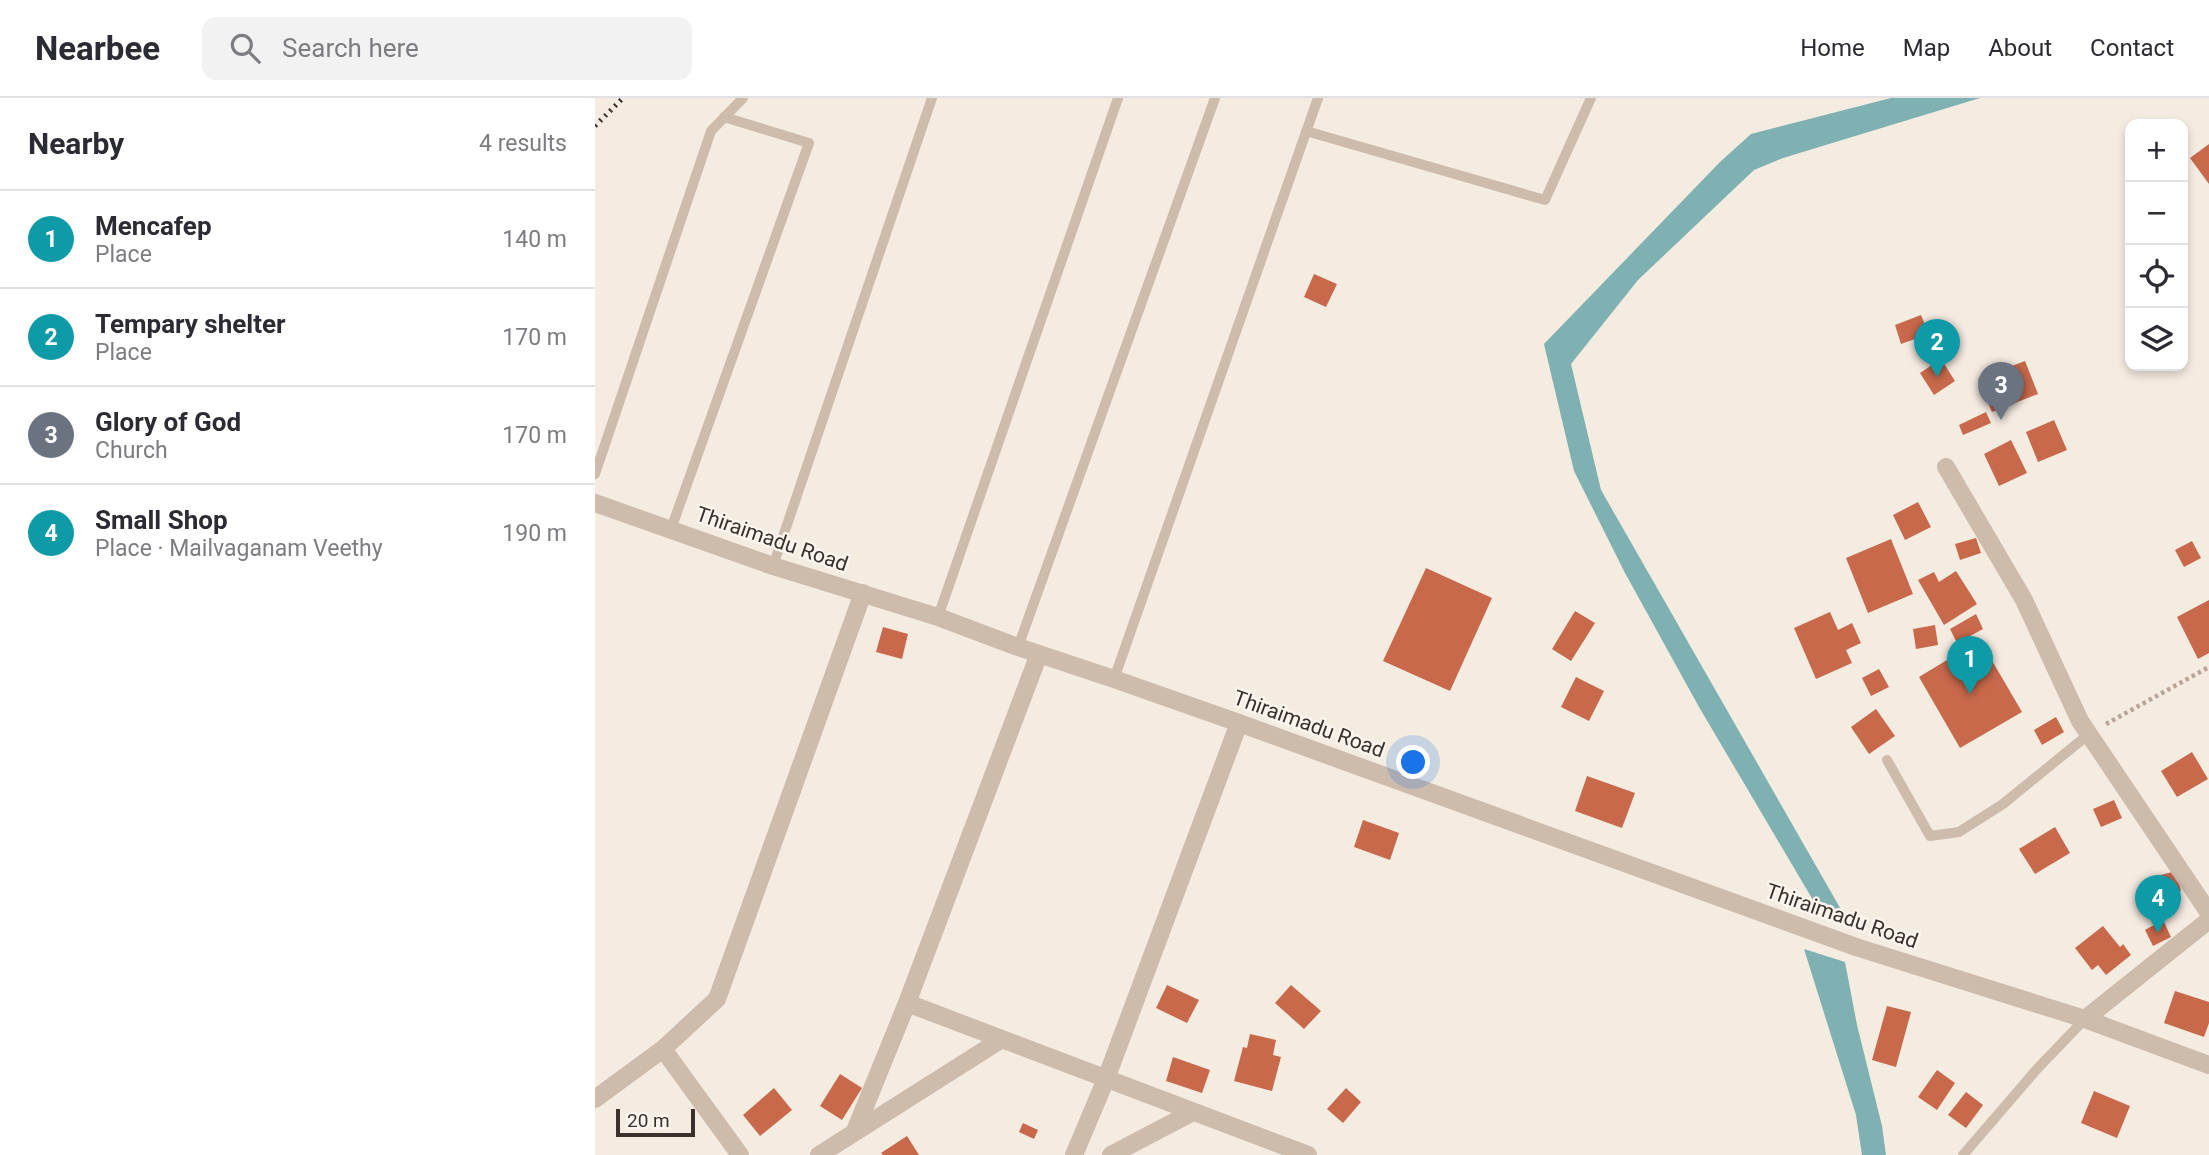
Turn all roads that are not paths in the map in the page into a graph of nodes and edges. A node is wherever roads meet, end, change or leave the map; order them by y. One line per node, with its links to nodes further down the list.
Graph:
1 (743, 98): 7 (lane)
2 (932, 98): 13 (lane)
3 (1118, 98): 15 (lane)
4 (1215, 98): 16 (lane)
5 (1318, 98): 8 (lane)
6 (1591, 98): 8 (lane)
7 (724, 117): 10 (lane); 12 (lane)
8 (1306, 131): 18 (lane)
9 (1947, 467): 20 (street)
10 (595, 474)
11 (595, 503): 12 (street, Thiraimadu Road)
12 (671, 529): 13 (street, Thiraimadu Road)
13 (773, 566): 14 (street, Thiraimadu Road)
14 (863, 593): 15 (street, Thiraimadu Road); 27 (street)
15 (938, 617): 16 (street, Thiraimadu Road)
16 (1018, 647): 17 (street, Thiraimadu Road)
17 (1039, 654): 18 (street, Thiraimadu Road); 24 (street)
18 (1114, 679): 19 (street, Thiraimadu Road)
19 (1239, 723): 25 (street, Thiraimadu Road); 29 (street)
20 (2089, 734): 21 (lane); 22 (street)
21 (1887, 760)
22 (2209, 913)
23 (2209, 920): 25 (street)
24 (907, 1003): 26 (street); 32 (street)
25 (2085, 1019): 28 (street, Thiraimadu Road); 38 (lane)
26 (1002, 1039): 29 (street); 32 (street)
27 (663, 1049): 30 (street); 33 (street)
28 (2209, 1065)
29 (1106, 1079): 31 (street); 35 (street)
30 (595, 1099)
31 (1193, 1112): 36 (street); 37 (street)
32 (855, 1131): 34 (street)
33 (740, 1155)
34 (819, 1155)
35 (1074, 1155)
36 (1111, 1155)
37 (1307, 1155)
38 (1963, 1155)

